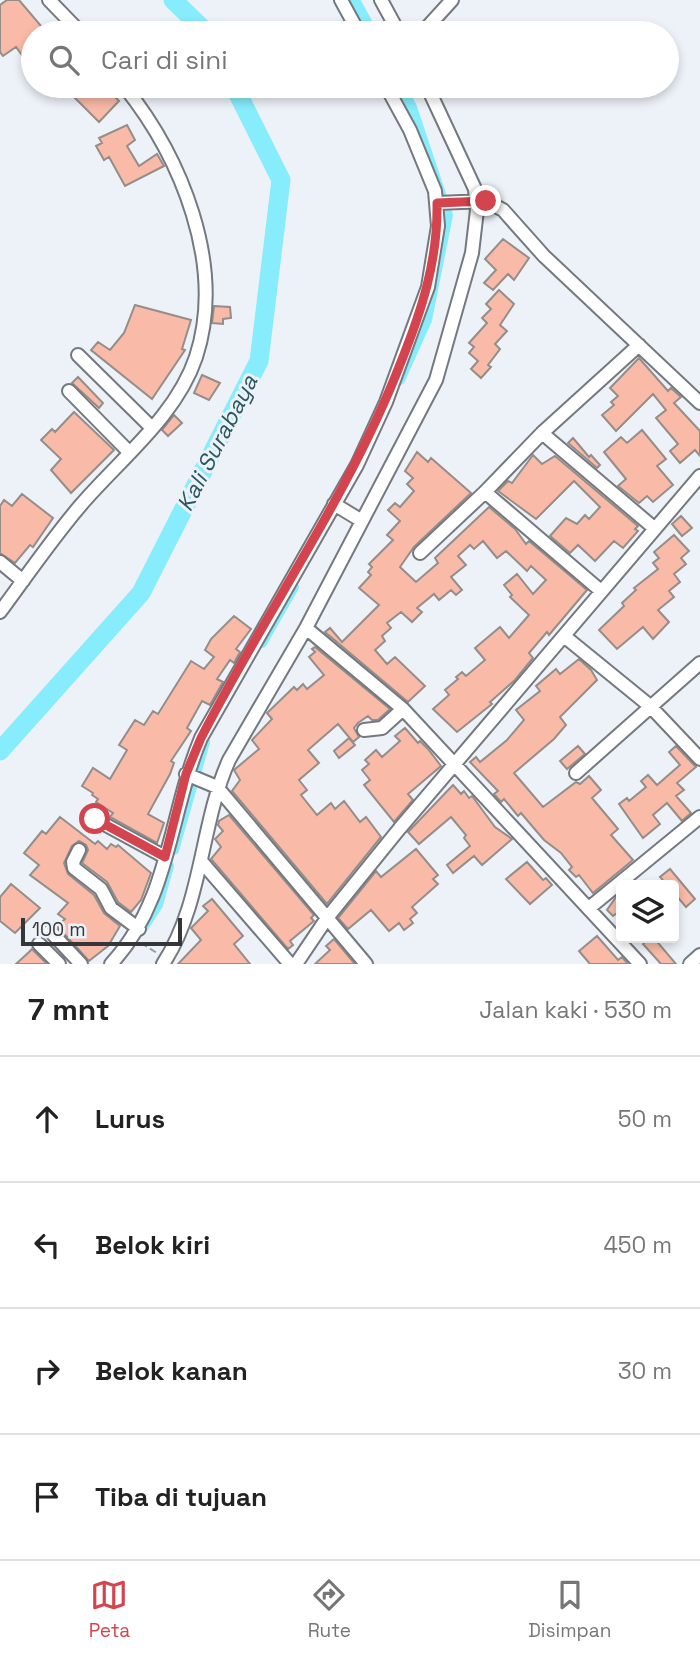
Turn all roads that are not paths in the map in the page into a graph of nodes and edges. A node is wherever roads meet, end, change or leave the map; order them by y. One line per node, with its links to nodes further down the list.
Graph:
1 (49, 0): 5 (street)
2 (341, 0): 6 (street)
3 (382, 0): 7 (street)
4 (452, 0): 8 (street)
5 (69, 21)
6 (352, 21)
7 (393, 21)
8 (433, 21)
9 (133, 98): 18 (street)
10 (393, 98): 13 (street)
11 (433, 98): 12 (street)
12 (471, 202): 13 (street); 14 (street); 24 (street)
13 (439, 203): 23 (street)
14 (639, 345): 17 (street); 19 (street)
15 (78, 355): 18 (street)
16 (69, 391): 20 (street)
17 (700, 403)
18 (152, 428): 20 (street)
19 (542, 433): 22 (street); 25 (street)
20 (130, 453): 28 (street)
21 (700, 476): 25 (street)
22 (485, 492): 26 (street); 29 (street)
23 (336, 505): 24 (street); 40 (street)
24 (360, 520): 31 (street)
25 (653, 528): 29 (street)
26 (420, 553)
27 (0, 562): 28 (street)
28 (23, 581): 30 (street)
29 (601, 591): 32 (street)
30 (0, 612)
31 (306, 628): 35 (street); 41 (street)
32 (564, 635): 34 (street); 38 (street)
33 (700, 663): 34 (street)
34 (650, 706): 37 (street); 39 (street)
35 (403, 709): 36 (street); 38 (street)
36 (364, 730)
37 (700, 759)
38 (455, 764): 47 (street); 48 (street)
39 (576, 773)
40 (188, 774): 41 (street); 45 (street)
41 (214, 785): 46 (street); 48 (street)
42 (700, 817): 47 (street)
43 (95, 819): 45 (street)
44 (79, 850): 50 (street)
45 (165, 857): 50 (street)
46 (201, 861): 53 (street); 57 (street)
47 (589, 908): 60 (street)
48 (327, 918): 58 (street); 59 (street)
49 (50, 931): 55 (street)
50 (137, 934): 56 (street)
51 (39, 944): 54 (street)
52 (700, 956): 61 (street)
53 (160, 959)
54 (59, 964)
55 (81, 964)
56 (111, 964)
57 (290, 964)
58 (296, 964)
59 (366, 964)
60 (640, 964)
61 (691, 964)

